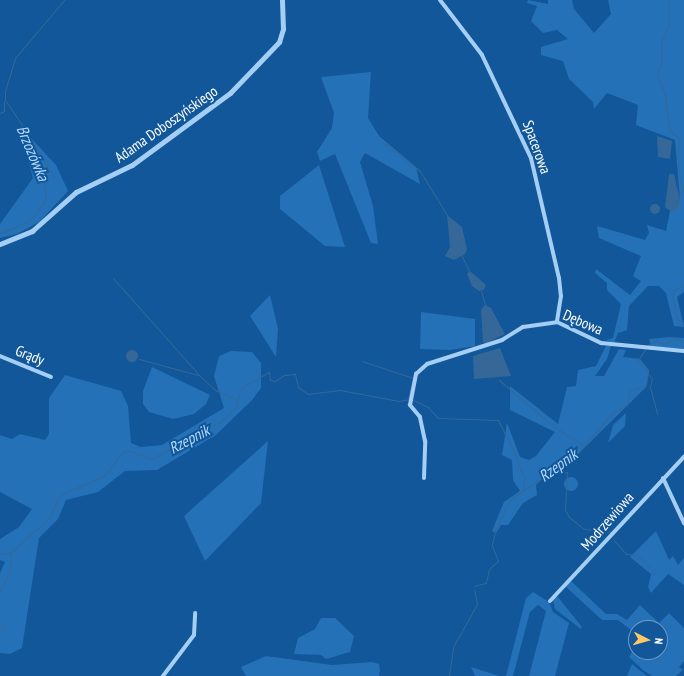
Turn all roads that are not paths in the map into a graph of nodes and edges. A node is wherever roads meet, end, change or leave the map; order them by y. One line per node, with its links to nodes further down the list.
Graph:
1 (282, 0): 3 (street, Adama Doboszyńskiego)
2 (440, 0): 4 (street, Spacerowa)
3 (0, 244)
4 (557, 322): 5 (street, Dębowa); 9 (street, Dębowa)
5 (684, 351)
6 (0, 356): 7 (street, Grądy)
7 (51, 377)
8 (684, 458): 10 (street, Modrzewiowa)
9 (424, 478)
10 (663, 478): 11 (street); 12 (street, Modrzewiowa)
11 (684, 523)
12 (550, 600)
13 (195, 613): 14 (street)
14 (163, 676)

